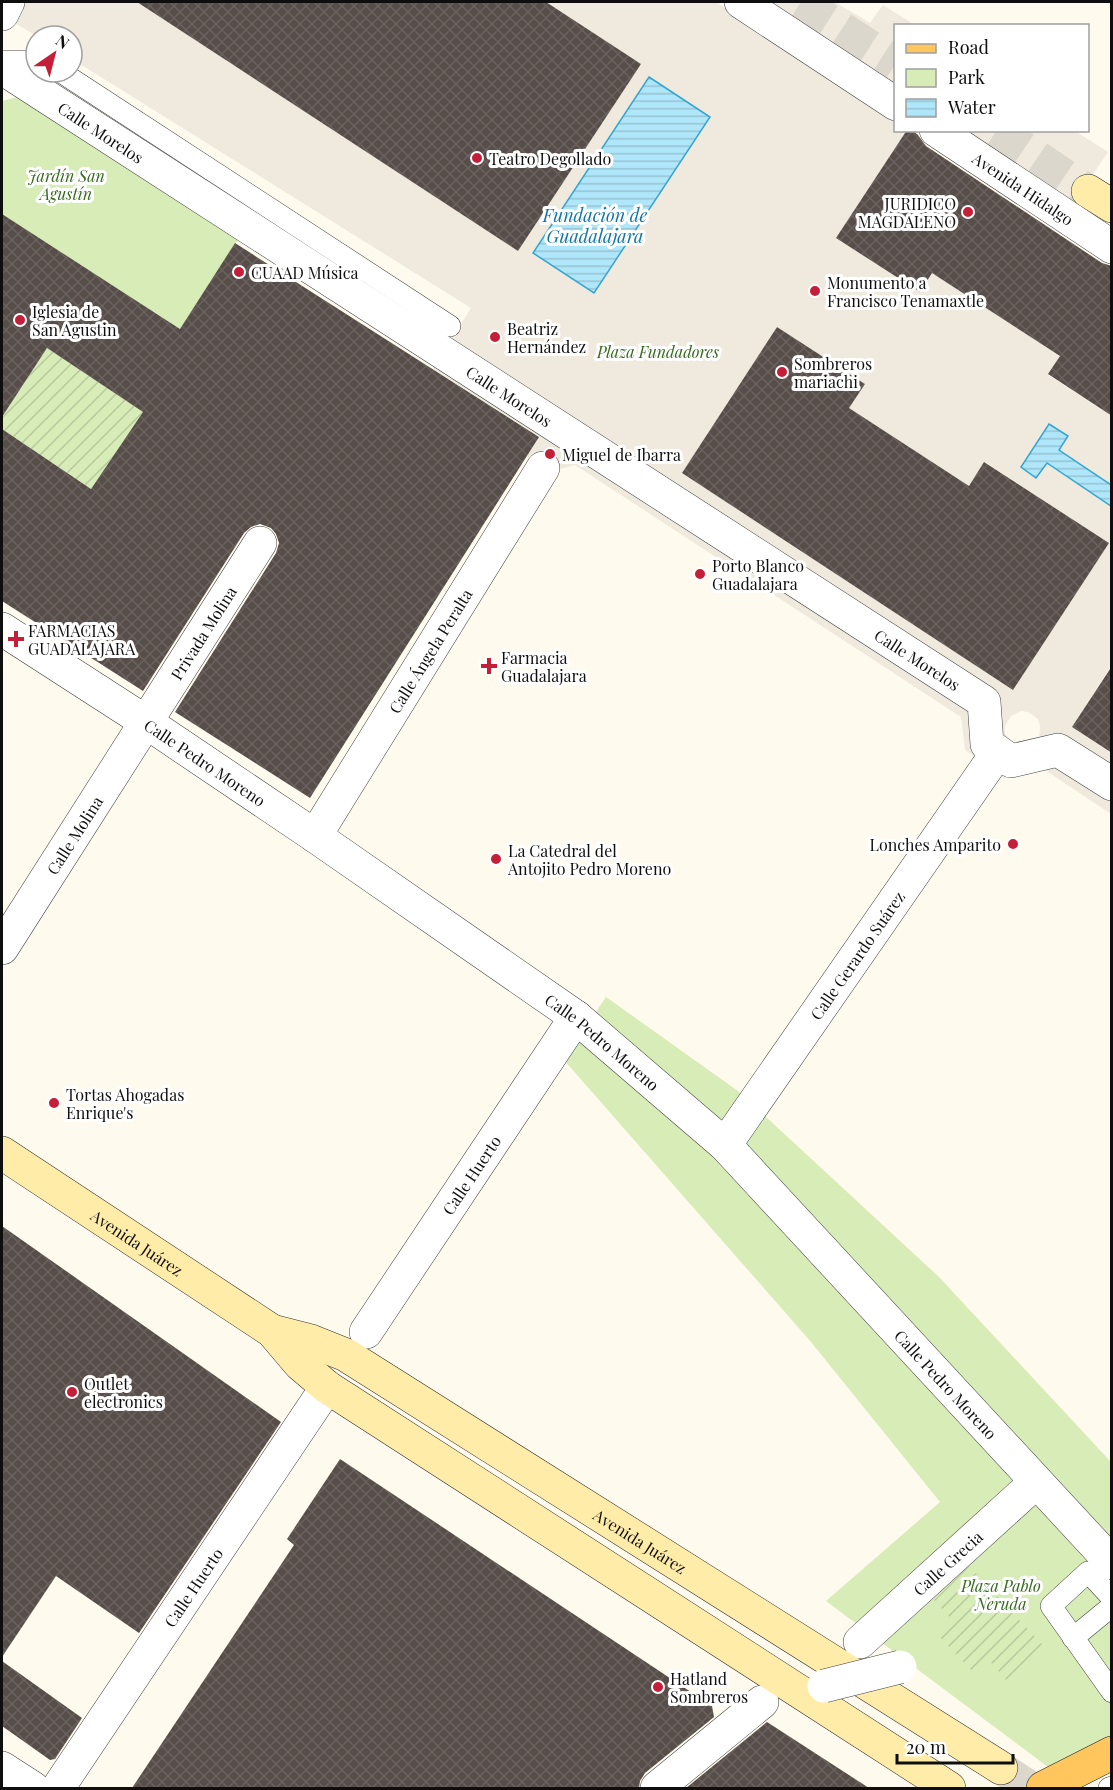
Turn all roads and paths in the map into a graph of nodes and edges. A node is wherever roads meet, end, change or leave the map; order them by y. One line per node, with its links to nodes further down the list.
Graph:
1 (8, 2): 3 (street)
2 (741, 2): 8 (street)
3 (2, 14)
4 (2, 61): 5 (lane)
5 (24, 61)
6 (2, 68): 17 (street, Calle Morelos)
7 (79, 84): 11 (lane)
8 (894, 103)
9 (939, 132): 10 (street, Avenida Hidalgo)
10 (1112, 247)
11 (450, 326)
12 (543, 468): 18 (street, Calle Ángela Peralta)
13 (260, 543): 15 (street, Privada Molina)
14 (2, 628): 15 (street, Calle Pedro Moreno)
15 (146, 722): 18 (street, Calle Pedro Moreno); 19 (street, Calle Molina)
16 (988, 766): 21 (street, Calle Gerardo Suárez)
17 (1112, 784)
18 (315, 836): 20 (street, Calle Pedro Moreno)
19 (2, 948)
20 (576, 1017): 21 (street, Calle Pedro Moreno); 24 (street, Calle Huerto)
21 (726, 1145): 26 (street, Calle Pedro Moreno)
22 (2, 1153): 23 (main road, Avenida Juárez)
23 (272, 1331): 25 (main road, Avenida Juárez); 39 (main road, Avenida Juárez)
24 (366, 1332)
25 (327, 1387): 41 (street, Calle Huerto); 43 (main road, Avenida Juárez)
26 (1036, 1482): 27 (street, Calle Pedro Moreno); 30 (street, Calle Grecia)
27 (1111, 1564)
28 (1112, 1598): 31 (lane)
29 (1112, 1606): 31 (lane)
30 (860, 1642)
31 (1076, 1643): 33 (lane); 35 (lane)
32 (900, 1667): 34 (street, bridge)
33 (1112, 1668)
34 (824, 1686)
35 (1112, 1692)
36 (762, 1702): 42 (street)
37 (1112, 1753): 44 (main road)
38 (2, 1768): 40 (street)
39 (1001, 1768)
40 (33, 1788)
41 (58, 1788)
42 (657, 1788)
43 (949, 1788)
44 (1043, 1788)

